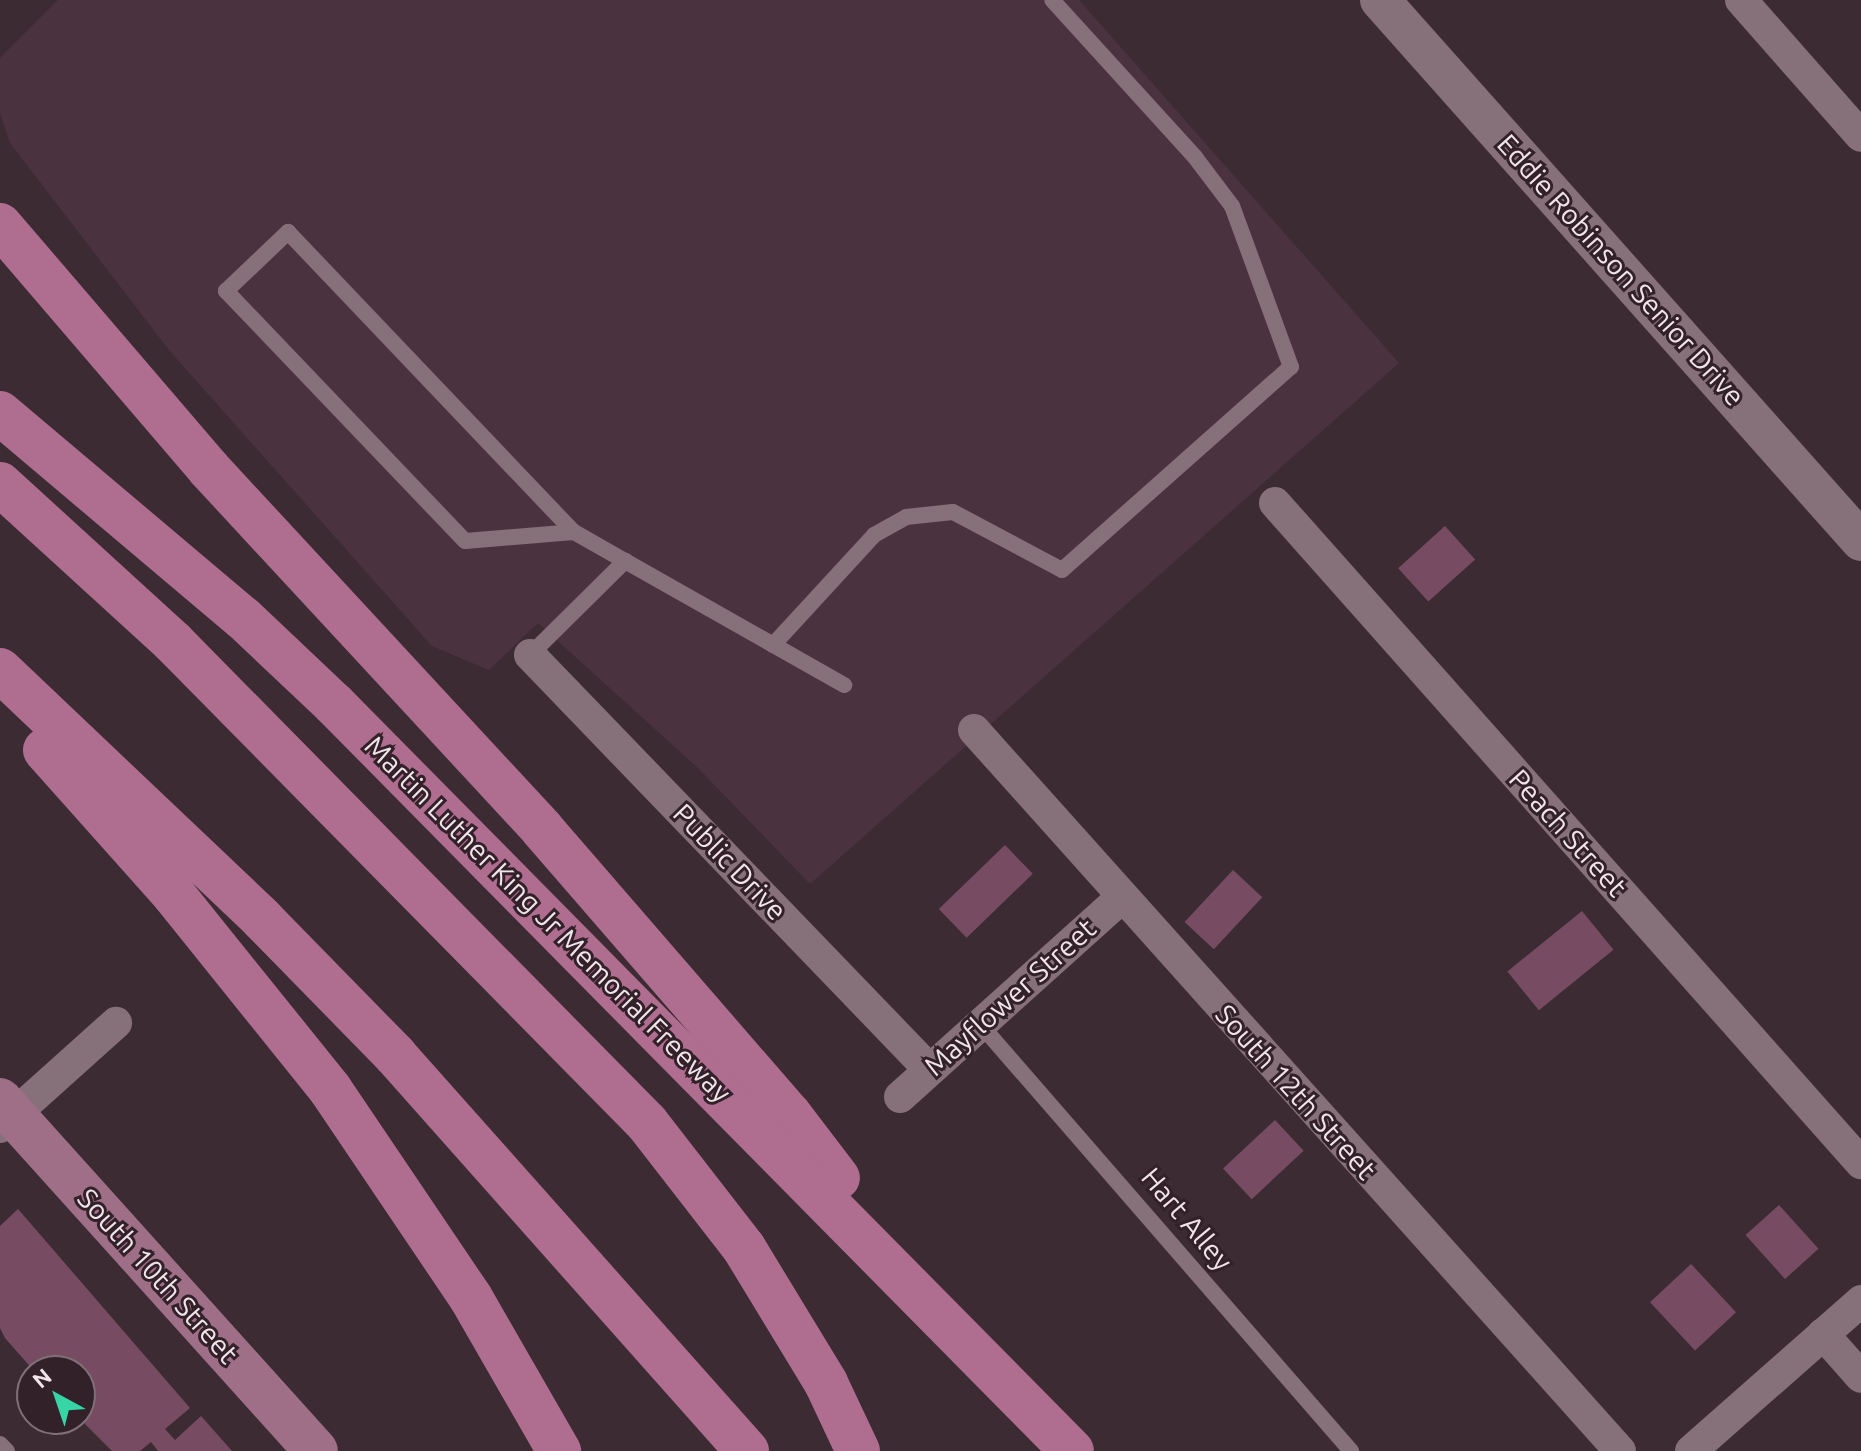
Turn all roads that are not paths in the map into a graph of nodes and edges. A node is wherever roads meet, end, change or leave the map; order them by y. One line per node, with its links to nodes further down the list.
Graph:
1 (1052, 0): 12 (lane)
2 (1380, 0): 10 (street, Eddie Robinson Senior Drive)
3 (1741, 0): 4 (street)
4 (1861, 136)
5 (0, 225): 23 (highway)
6 (0, 413): 23 (highway, Martin Luther King Jr Memorial Freeway)
7 (0, 484): 33 (highway)
8 (1275, 503): 24 (street, Peach Street)
9 (574, 532): 9 (lane); 11 (lane)
10 (1861, 541)
11 (625, 561): 12 (lane); 13 (lane)
12 (773, 645): 15 (lane)
13 (530, 655): 20 (street, Public Drive)
14 (1, 681): 31 (highway); 32 (highway)
15 (844, 685)
16 (974, 730): 17 (street, South 12th Street)
17 (1121, 898): 19 (street, Mayflower Street); 36 (street, South 12th Street)
18 (116, 1023): 22 (street)
19 (980, 1024): 20 (street, Mayflower Street); 35 (lane, Hart Alley)
20 (929, 1069): 21 (street, Mayflower Street)
21 (900, 1097)
22 (4, 1114): 30 (main road, South 10th Street)
23 (777, 1126): 34 (highway)
24 (1861, 1163)
25 (1861, 1301): 26 (street)
26 (1823, 1334): 27 (street); 37 (street)
27 (1861, 1377)
28 (0, 1444): 29 (lane)
29 (7, 1451)
30 (316, 1451)
31 (559, 1451)
32 (747, 1451)
33 (858, 1451)
34 (1072, 1451)
35 (1351, 1451)
36 (1620, 1451)
37 (1691, 1451)

